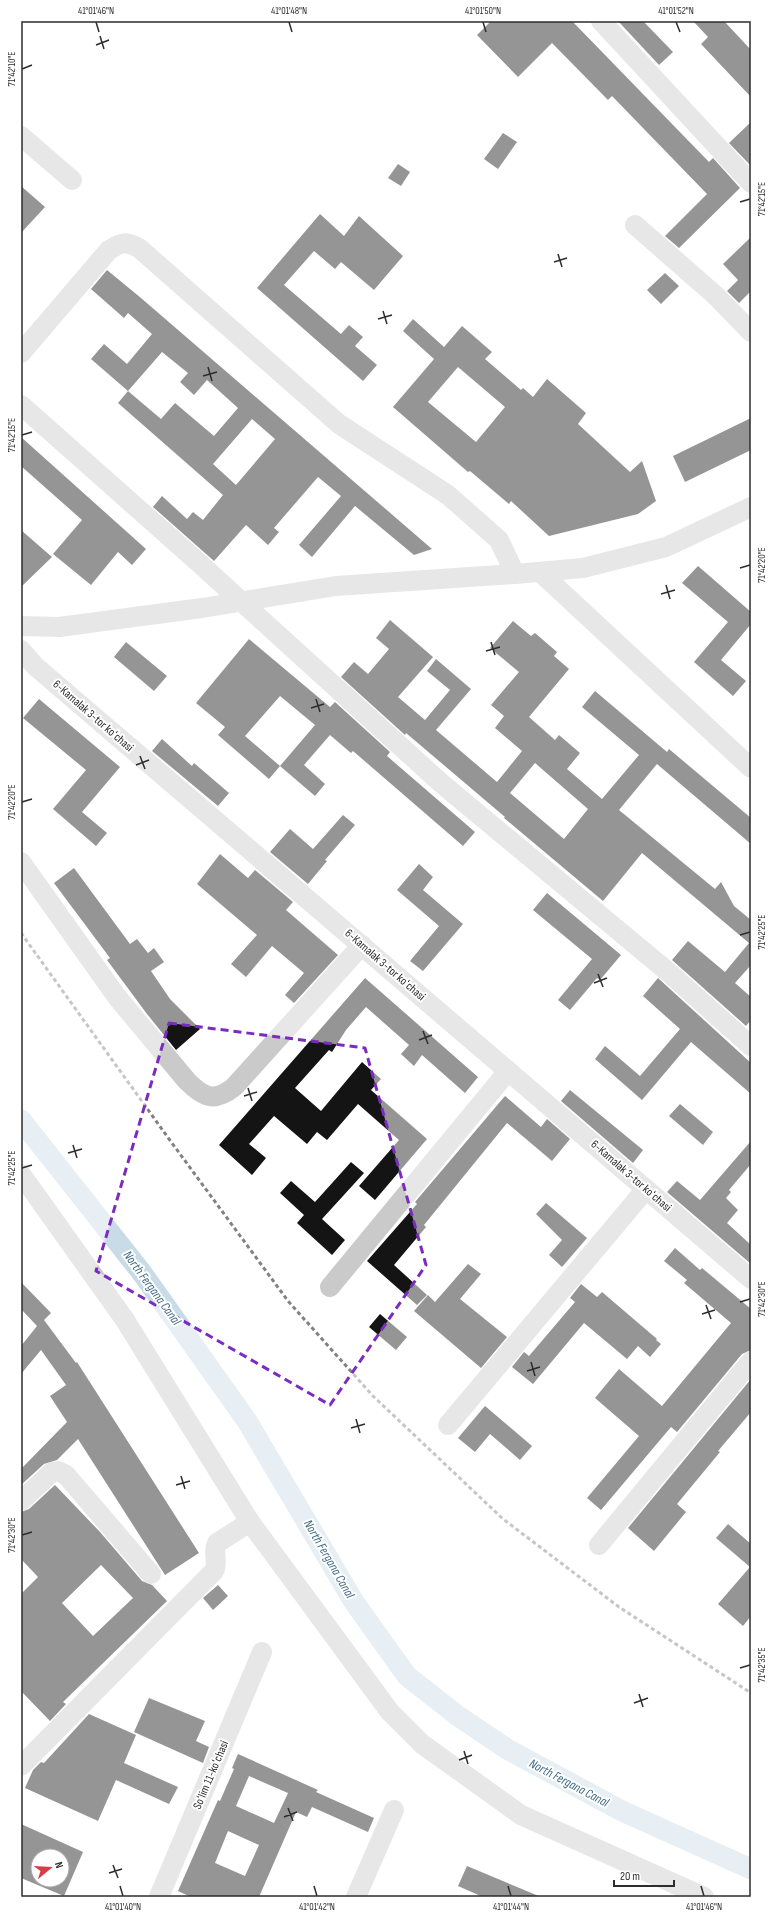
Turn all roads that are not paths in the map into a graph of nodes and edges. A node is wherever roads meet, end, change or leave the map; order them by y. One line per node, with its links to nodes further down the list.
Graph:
1 (601, 21): 4 (street)
2 (21, 136): 3 (street)
3 (72, 180)
4 (751, 183)
5 (635, 226): 6 (street)
6 (751, 332)
7 (21, 353): 11 (street)
8 (21, 405): 12 (street)
9 (751, 507): 10 (street)
10 (540, 572): 11 (street); 15 (street)
11 (515, 574): 12 (street)
12 (240, 602): 13 (street); 18 (street)
13 (21, 626)
14 (21, 650): 17 (street, 6-Kamalak 3-tor koʻchasi)
15 (751, 768)
16 (21, 862): 17 (street)
17 (362, 945): 19 (street, 6-Kamalak 3-tor koʻchasi)
18 (751, 1046)
19 (508, 1071): 21 (street, 6-Kamalak 3-tor koʻchasi); 23 (street)
20 (21, 1174): 27 (street)
21 (646, 1189): 22 (street, 6-Kamalak 3-tor koʻchasi); 25 (street)
22 (751, 1279)
23 (330, 1287)
24 (751, 1361): 28 (street)
25 (448, 1425)
26 (21, 1501): 29 (street)
27 (250, 1522): 31 (street); 35 (street)
28 (599, 1545)
29 (151, 1574)
30 (262, 1652): 33 (street, Soʻlim 11-koʻchasi)
31 (21, 1767)
32 (394, 1810): 34 (street)
33 (159, 1897)
34 (356, 1897)
35 (704, 1897)

